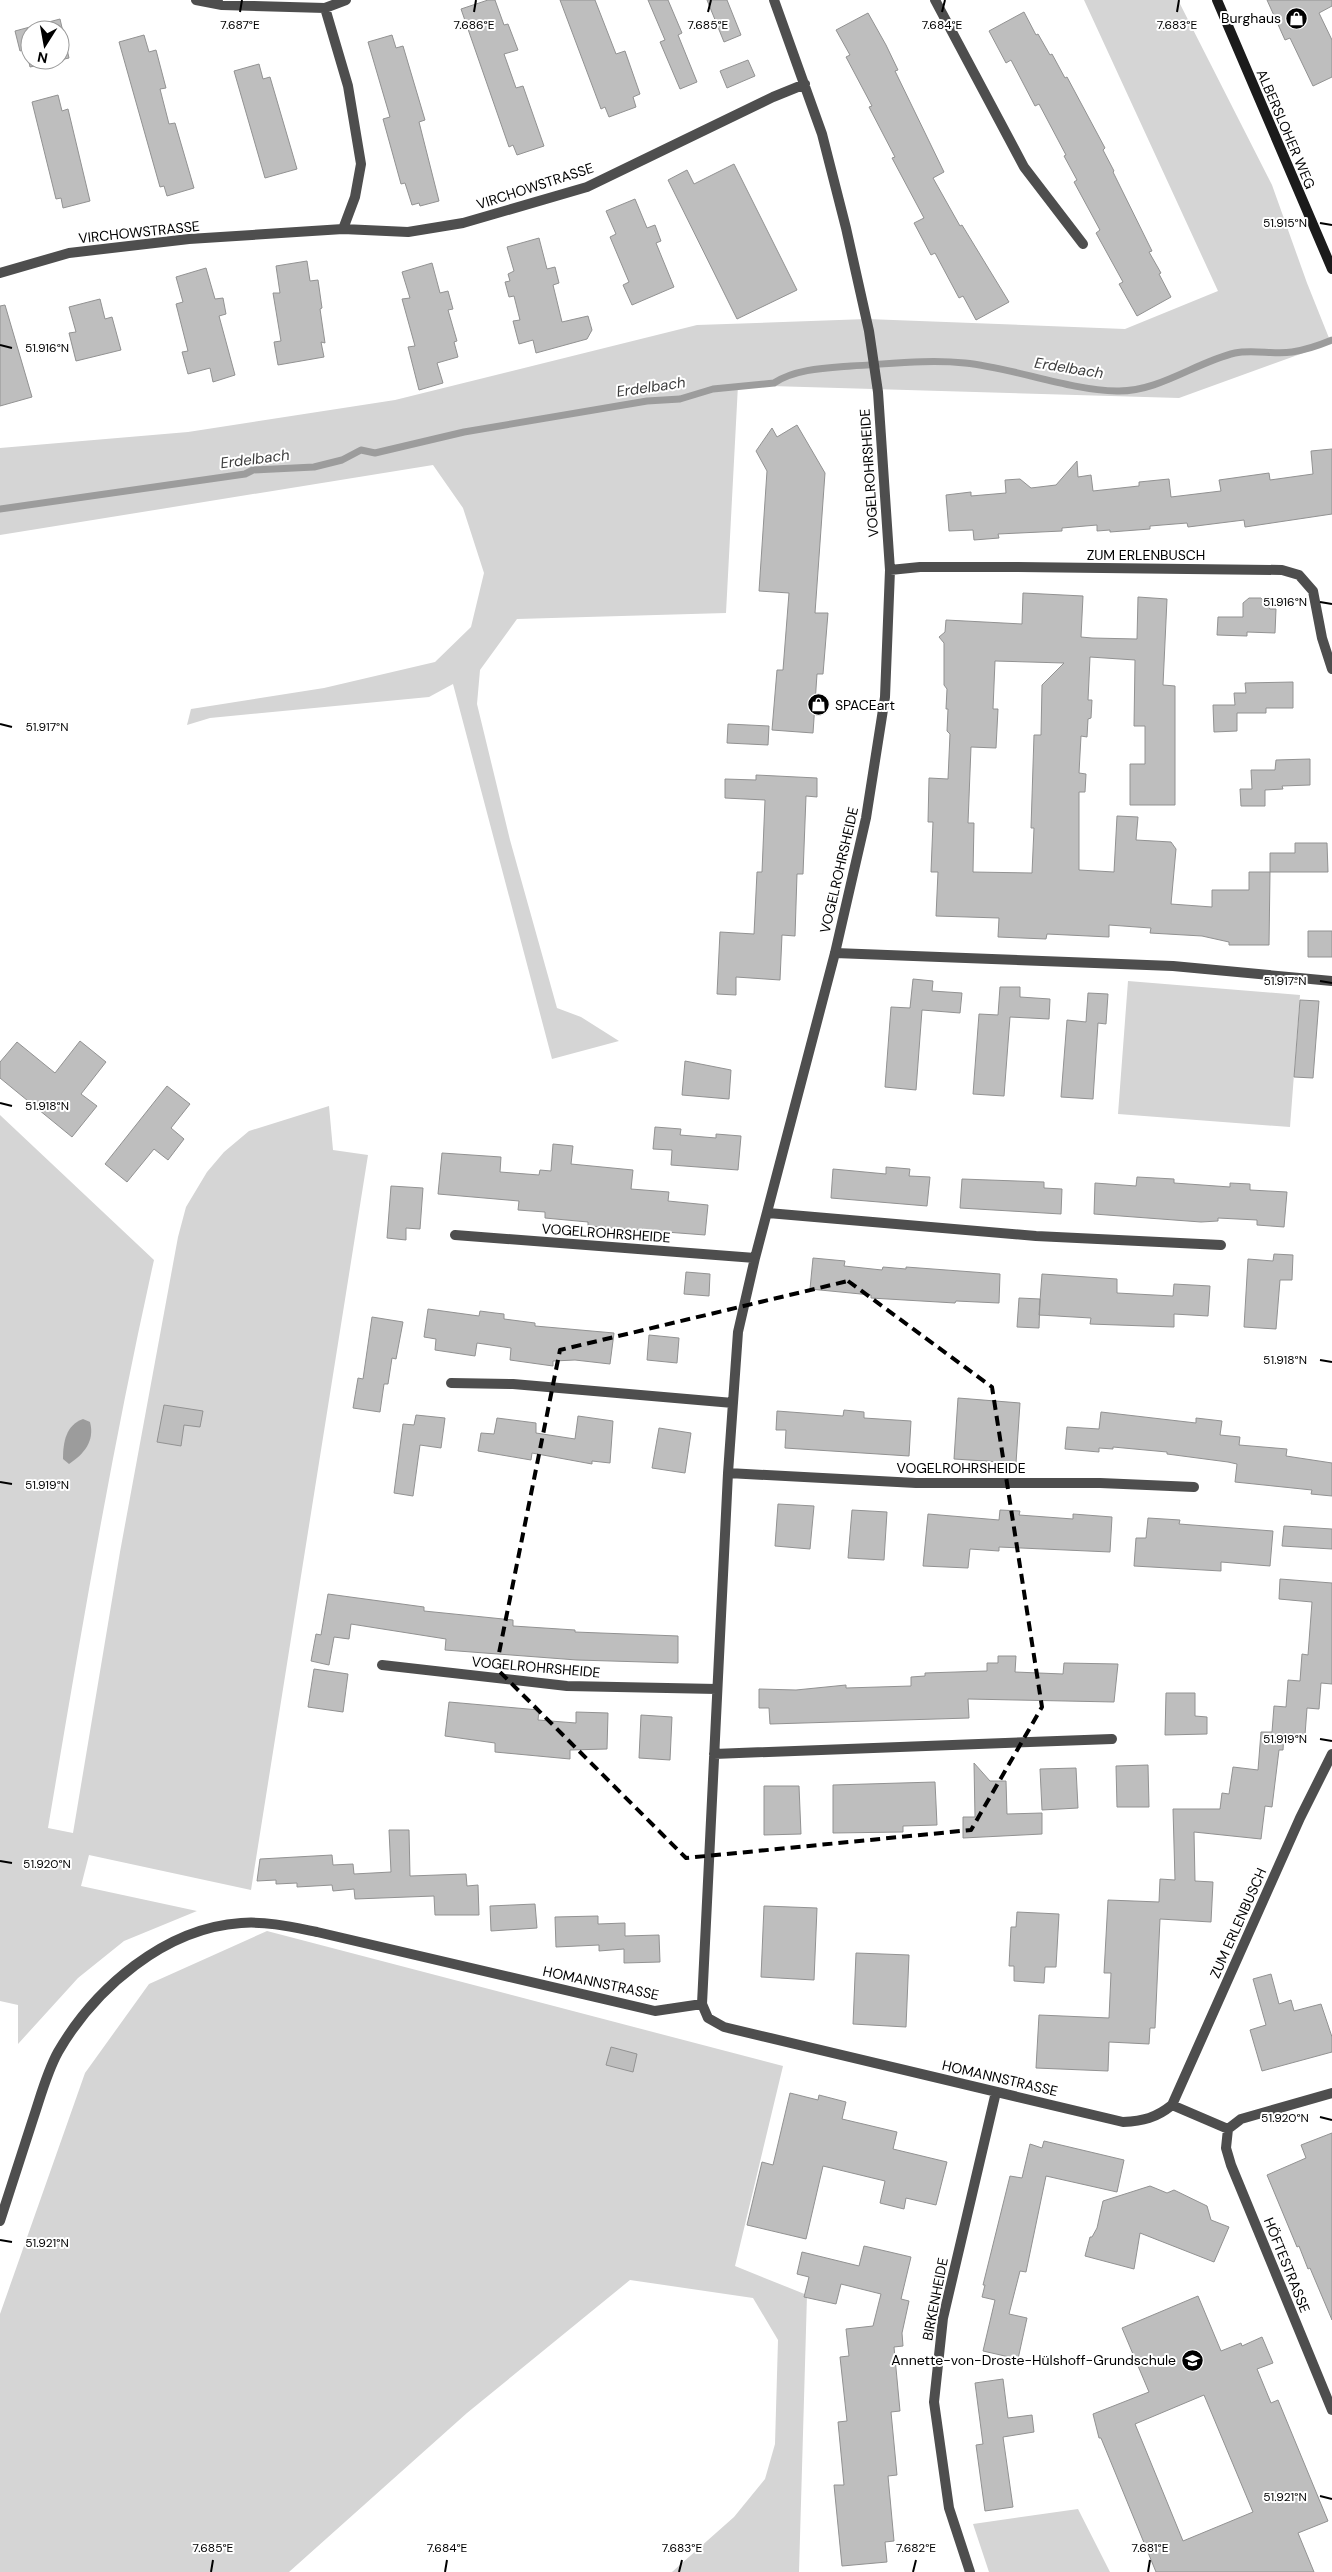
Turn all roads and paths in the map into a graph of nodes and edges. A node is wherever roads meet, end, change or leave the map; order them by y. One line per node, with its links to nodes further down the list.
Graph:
1 (196, 0): 6 (street)
2 (346, 0): 6 (street)
3 (774, 0): 7 (street, VOGELROHRSHEIDE)
4 (935, 0): 9 (street)
5 (1217, 0): 10 (main road, ALBERSLOHER WEG)
6 (325, 8): 8 (street)
7 (805, 84): 8 (street, VIRCHOWSTRASSE); 12 (street, VOGELROHRSHEIDE)
8 (343, 229): 11 (street, VIRCHOWSTRASSE)
9 (1083, 244)
10 (1332, 269)
11 (0, 273)
12 (890, 570): 13 (street, ZUM ERLENBUSCH); 14 (street, VOGELROHRSHEIDE)
13 (1332, 669)
14 (834, 953): 15 (street, VOGELROHRSHEIDE); 16 (street, VOGELROHRSHEIDE)
15 (1332, 981)
16 (768, 1213): 18 (street); 19 (street, VOGELROHRSHEIDE)
17 (454, 1235): 19 (street, VOGELROHRSHEIDE)
18 (1221, 1245)
19 (755, 1258): 21 (street, VOGELROHRSHEIDE)
20 (451, 1383): 21 (street)
21 (733, 1403): 22 (street, VOGELROHRSHEIDE)
22 (728, 1473): 23 (street, VOGELROHRSHEIDE); 25 (street, VOGELROHRSHEIDE)
23 (1194, 1487)
24 (382, 1665): 25 (street, VOGELROHRSHEIDE)
25 (717, 1689): 27 (street, VOGELROHRSHEIDE)
26 (1112, 1739): 27 (street)
27 (714, 1754): 29 (street, VOGELROHRSHEIDE)
28 (1332, 1754): 32 (street, ZUM ERLENBUSCH)
29 (702, 2004): 30 (street, HOMANNSTRASSE); 34 (street, HOMANNSTRASSE)
30 (996, 2092): 32 (street, HOMANNSTRASSE); 36 (street, BIRKENHEIDE)
31 (1332, 2093): 33 (street)
32 (1172, 2106): 33 (street)
33 (1228, 2129): 35 (street, HÖFTESTRASSE)
34 (0, 2221)
35 (1332, 2410)
36 (970, 2572)

